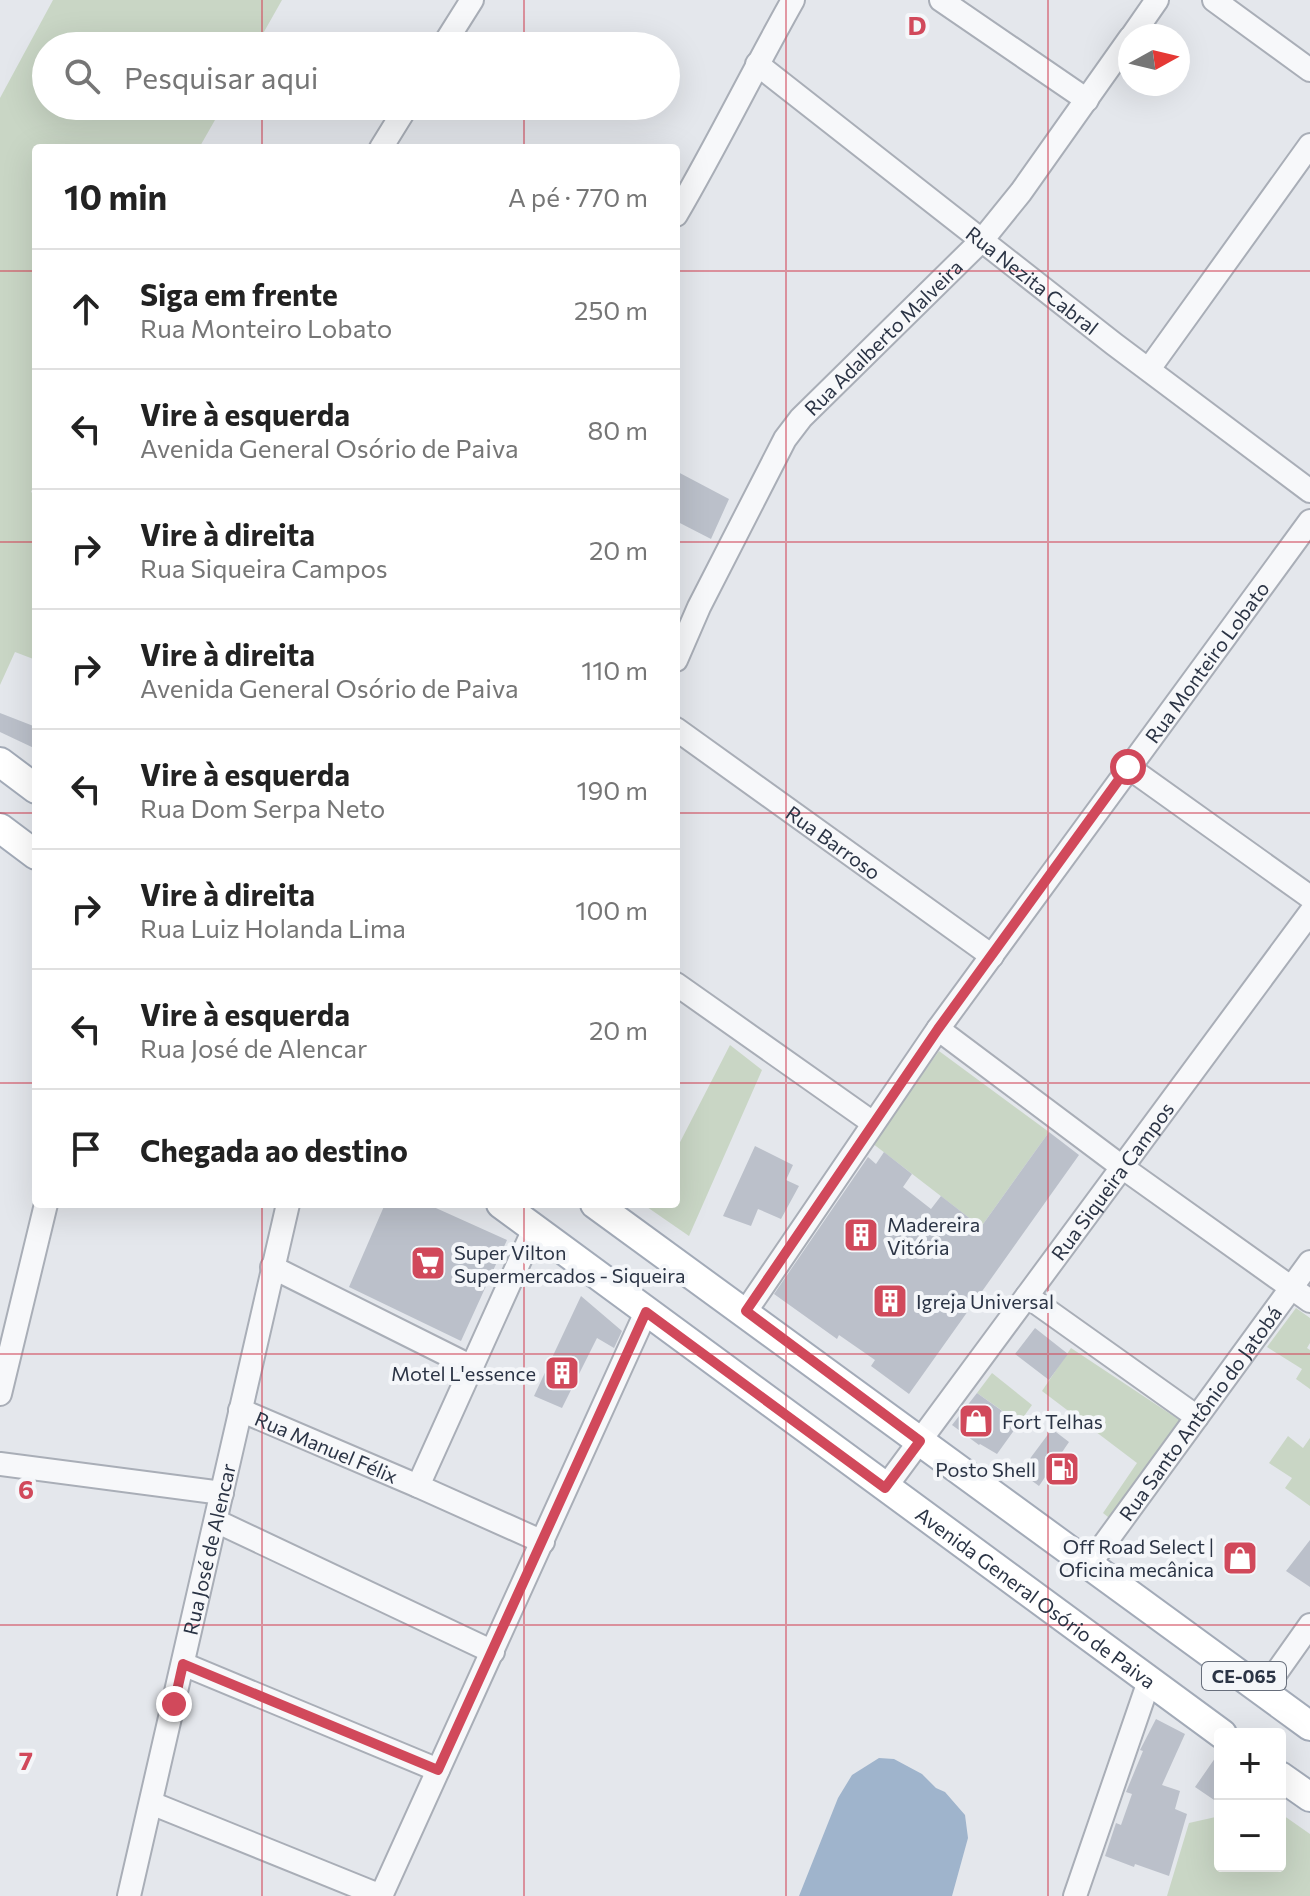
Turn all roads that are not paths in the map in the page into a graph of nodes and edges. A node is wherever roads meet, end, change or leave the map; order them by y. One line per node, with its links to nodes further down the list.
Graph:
1 (472, 0): 7 (street)
2 (793, 0): 9 (street)
3 (941, 0): 11 (street)
4 (1157, 0): 6 (street, Rua Adalberto Malveira)
5 (1214, 0): 10 (street)
6 (1140, 24)
7 (452, 32)
8 (1118, 56): 11 (street, Rua Adalberto Malveira)
9 (757, 64): 15 (street); 16 (street, Rua Nezita Cabral)
10 (1310, 70)
11 (1087, 100): 16 (street, Rua Adalberto Malveira)
12 (398, 120): 13 (street)
13 (383, 144)
14 (1310, 145): 17 (street)
15 (680, 208)
16 (983, 239): 17 (street, Rua Nezita Cabral); 20 (street, Rua Adalberto Malveira)
17 (1149, 369): 18 (street, Rua Nezita Cabral)
18 (1310, 491)
19 (1310, 521): 23 (street, Rua Monteiro Lobato)
20 (680, 651)
21 (680, 732): 29 (street, Rua Barroso)
22 (0, 762): 24 (main road)
23 (1128, 767): 27 (street); 29 (street, Rua Monteiro Lobato)
24 (32, 786)
25 (0, 828): 26 (main road)
26 (32, 848)
27 (1310, 897)
28 (1310, 913): 33 (street, Rua Siqueira Campos)
29 (992, 956): 31 (street, Rua Monteiro Lobato)
30 (680, 987): 32 (street)
31 (938, 1029): 32 (street, Rua Monteiro Lobato); 33 (street)
32 (873, 1123): 44 (street, Rua Monteiro Lobato)
33 (1122, 1167): 41 (street); 42 (street, Rua Siqueira Campos)
34 (45, 1208): 47 (street)
35 (287, 1208): 40 (street, Rua José de Alencar)
36 (506, 1208): 38 (main road, Avenida General Osório de Paiva / CE-065)
37 (601, 1208): 44 (main road, CE-065)
38 (534, 1229): 45 (main road, Avenida General Osório de Paiva / CE-065); 46 (street, Rua Manuel Félix)
39 (1310, 1262): 41 (street, Rua Santo Antônio do Jatobá)
40 (272, 1267): 46 (street); 48 (street, Rua José de Alencar)
41 (1292, 1288): 43 (street); 49 (street, Rua Santo Antônio do Jatobá)
42 (1027, 1296): 49 (street); 50 (street, Rua Siqueira Campos)
43 (1310, 1301)
44 (746, 1311): 50 (main road, CE-065)
45 (646, 1312): 53 (main road, Avenida General Osório de Paiva / CE-065); 56 (street)
46 (470, 1366): 52 (street, Rua Manuel Félix)
47 (0, 1394)
48 (240, 1410): 52 (street, Rua Manuel Félix); 54 (street, Rua José de Alencar)
49 (1197, 1417): 57 (street, Rua Santo Antônio do Jatobá)
50 (920, 1441): 53 (street, Rua Siqueira Campos); 57 (main road, CE-065)
51 (0, 1464): 54 (street)
52 (418, 1486): 56 (street)
53 (885, 1488): 61 (main road, Avenida General Osório de Paiva / CE-065)
54 (222, 1493): 55 (street, Rua José de Alencar)
55 (216, 1521): 59 (street); 60 (street, Rua José de Alencar)
56 (543, 1542): 59 (street)
57 (1089, 1565): 62 (main road, CE-065)
58 (1310, 1625): 62 (street)
59 (493, 1652): 65 (street)
60 (183, 1664): 65 (street); 68 (street, Rua José de Alencar)
61 (1149, 1681): 64 (main road, Avenida General Osório de Paiva / CE-065); 71 (street)
62 (1264, 1690): 63 (main road, CE-065)
63 (1310, 1726)
64 (1214, 1728)
65 (438, 1770): 70 (street)
66 (1286, 1780): 67 (main road)
67 (1310, 1797)
68 (151, 1803): 69 (street, Rua José de Alencar); 70 (street)
69 (129, 1896)
70 (381, 1896)
71 (1075, 1896)

